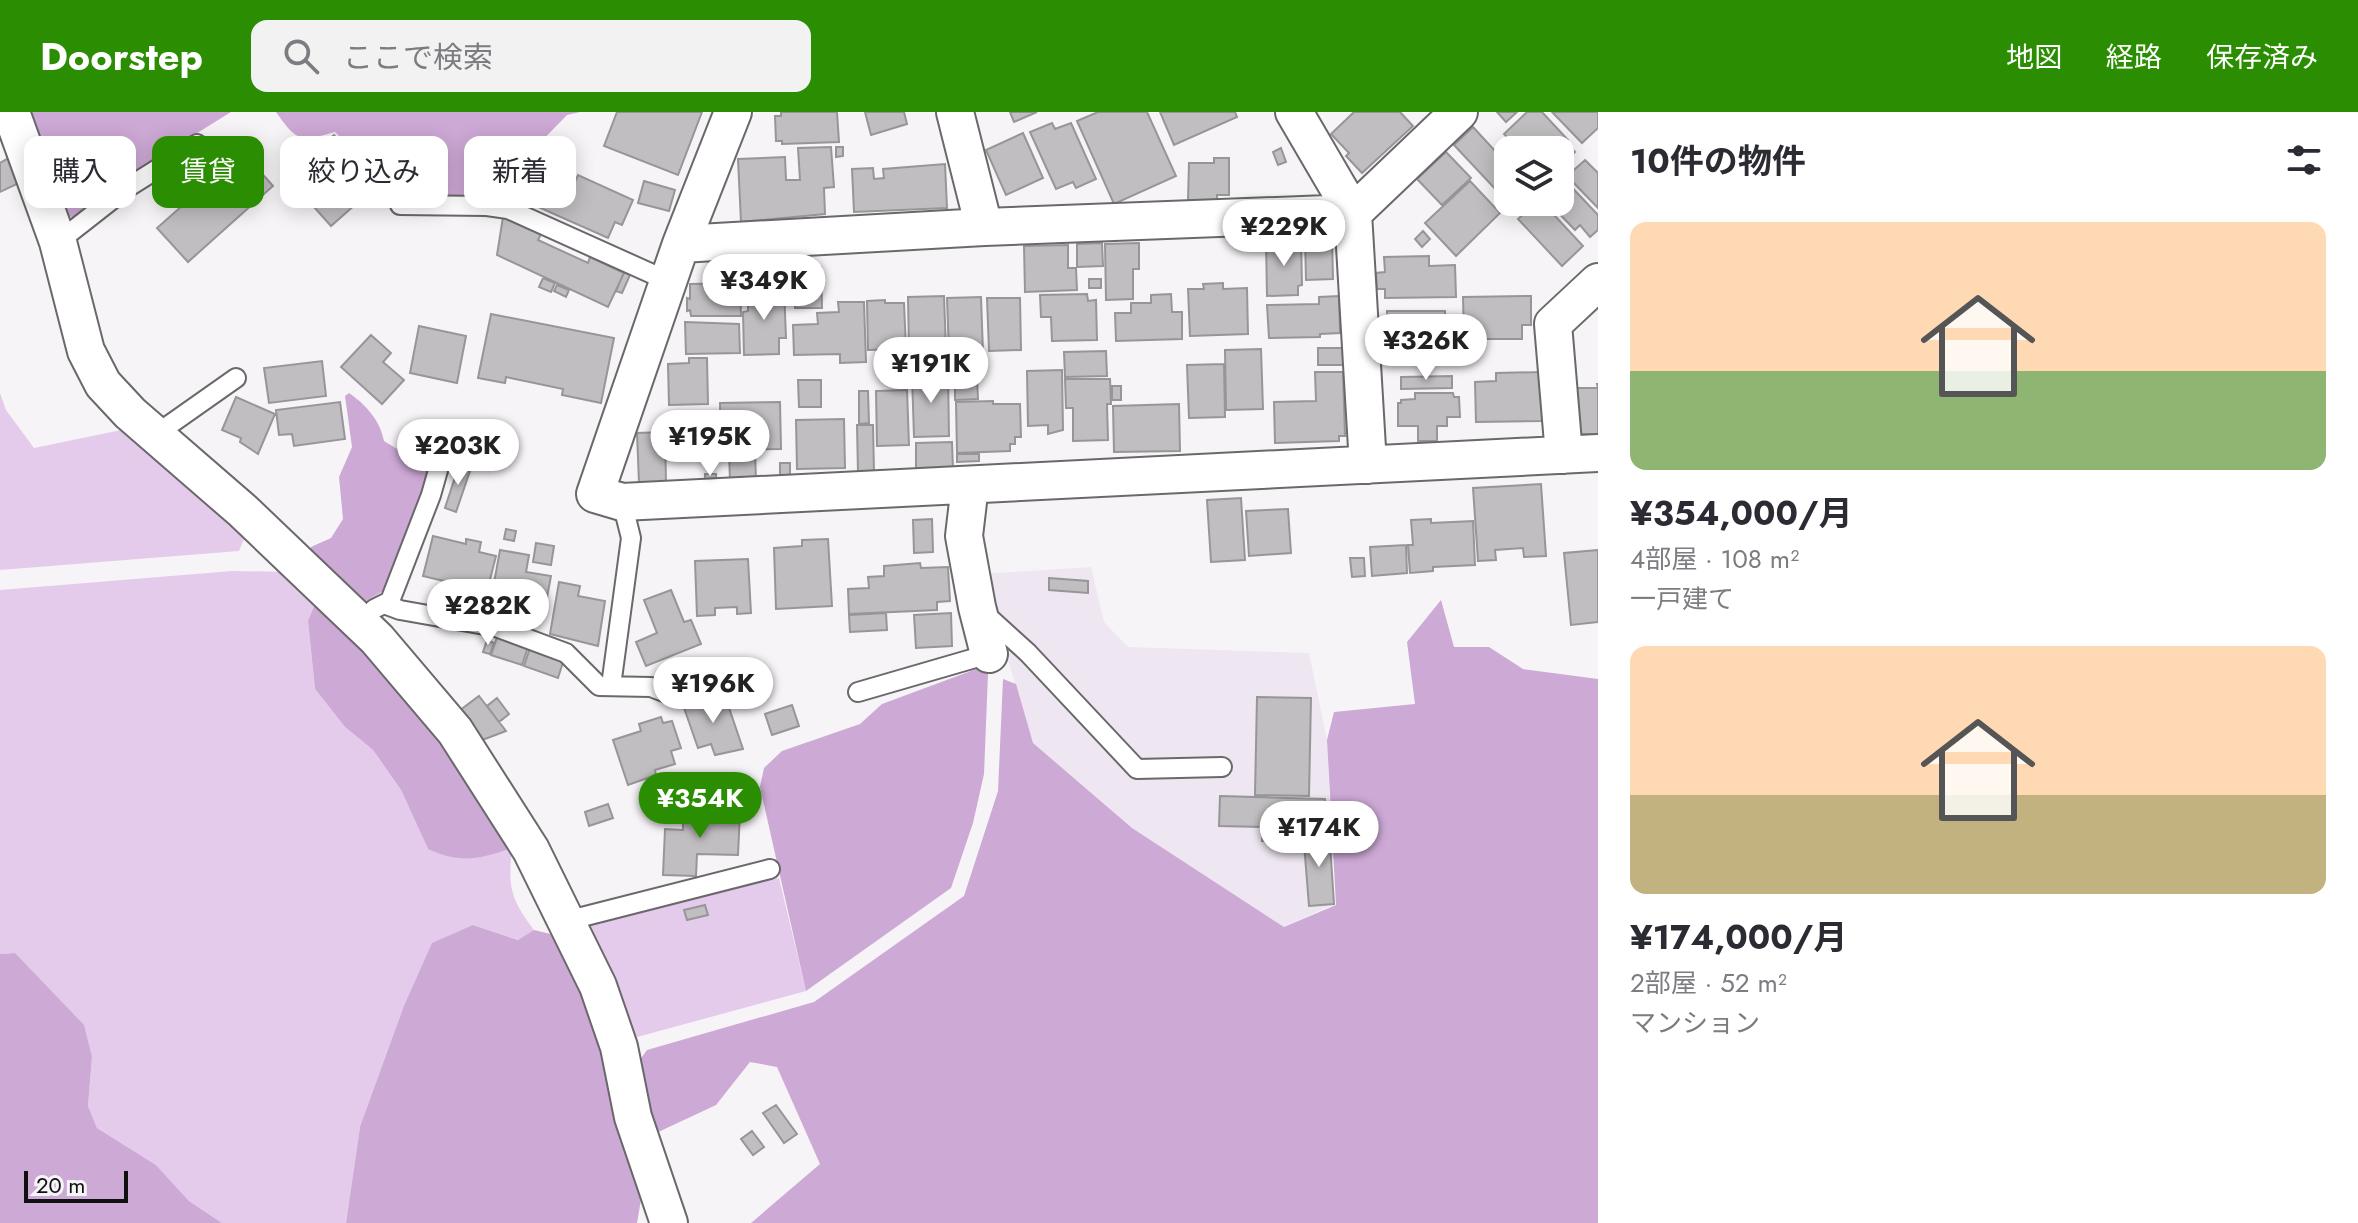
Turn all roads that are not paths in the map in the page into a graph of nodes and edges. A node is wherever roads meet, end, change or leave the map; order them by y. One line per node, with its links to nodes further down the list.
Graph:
1 (11, 112): 10 (street)
2 (733, 112): 11 (street)
3 (955, 112): 9 (street)
4 (1294, 112): 8 (street)
5 (1459, 112): 8 (street)
6 (152, 172): 10 (lane)
7 (448, 206): 12 (lane)
8 (1353, 213): 9 (street); 18 (street)
9 (984, 227): 11 (street)
10 (58, 242): 15 (street)
11 (681, 244): 12 (street)
12 (668, 281): 20 (street)
13 (1598, 282): 17 (street)
14 (236, 378): 15 (lane)
15 (155, 435): 22 (street)
16 (446, 442): 22 (lane)
17 (1581, 454): 18 (street)
18 (1368, 465): 19 (street)
19 (970, 485): 20 (street); 21 (street)
20 (622, 502): 24 (lane)
21 (977, 607): 23 (street); 27 (lane)
22 (369, 611): 24 (lane); 29 (street)
23 (989, 654): 26 (lane)
24 (611, 686): 25 (lane)
25 (664, 692)
26 (858, 692)
27 (1222, 767)
28 (770, 869): 29 (lane)
29 (566, 921): 30 (street)
30 (669, 1223)

